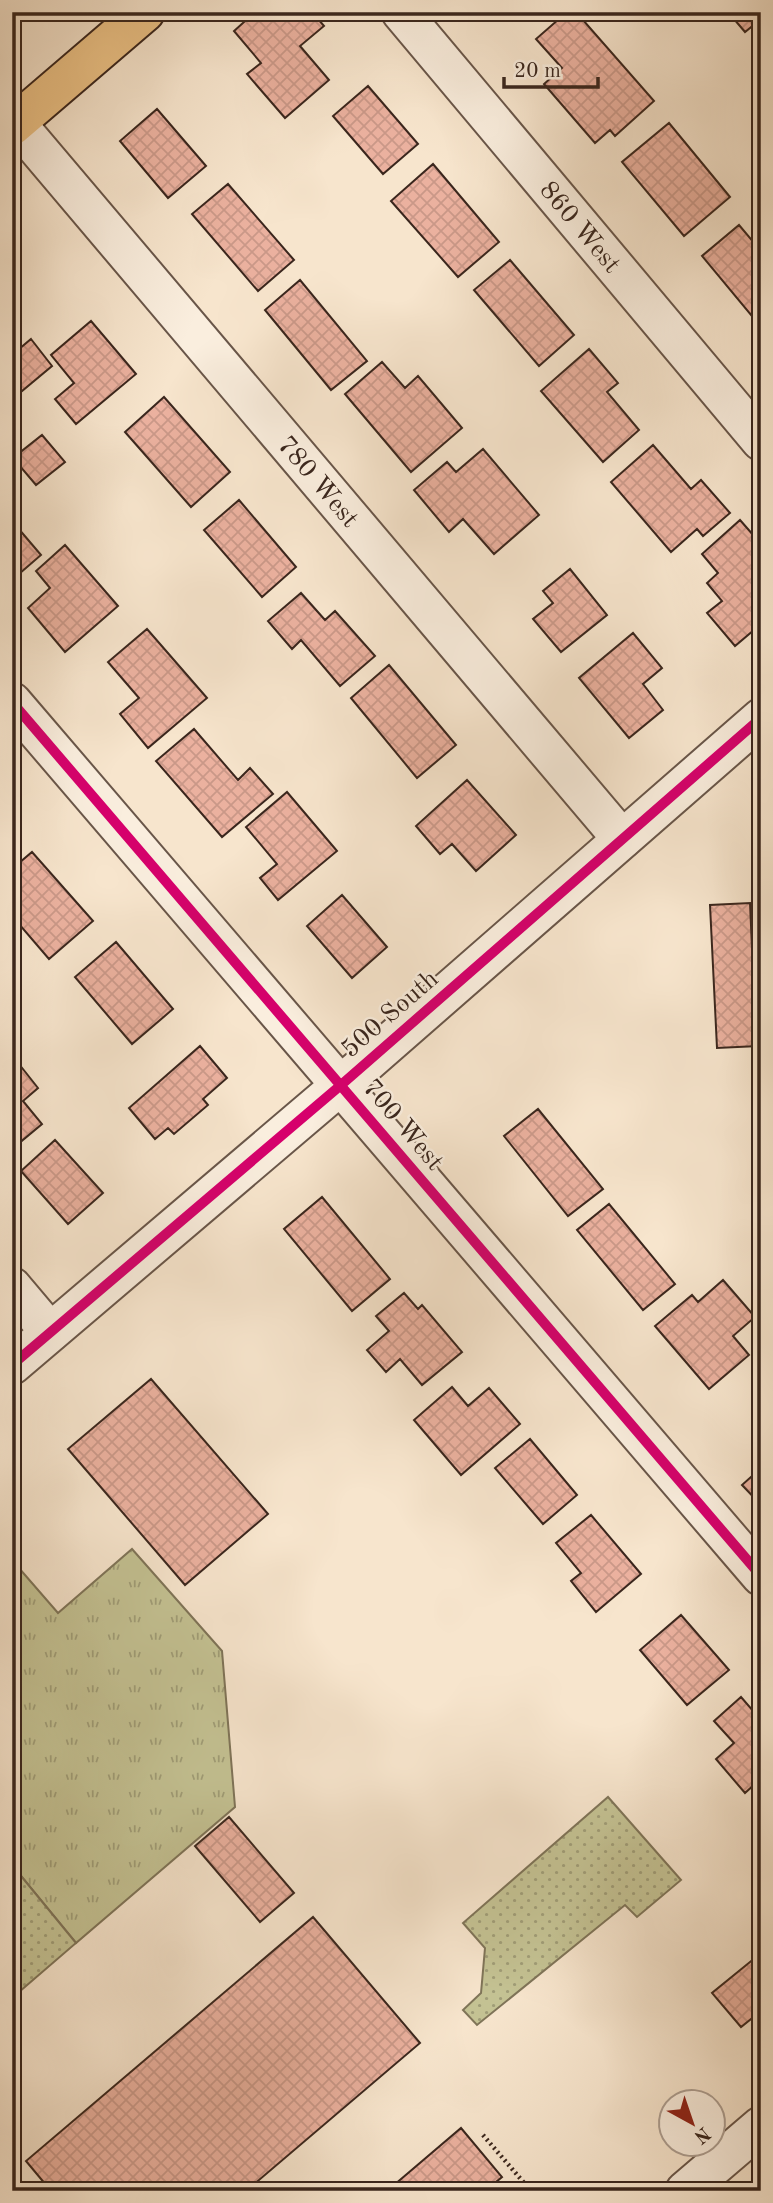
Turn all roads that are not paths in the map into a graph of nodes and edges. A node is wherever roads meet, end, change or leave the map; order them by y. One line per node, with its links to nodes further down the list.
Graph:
1 (145, 12): 3 (main road)
2 (401, 12): 4 (street, 860 West)
3 (14, 124): 7 (street, 780 West)
4 (761, 441)
5 (12, 702): 8 (street, 700 West)
6 (761, 718): 7 (street, 500 South)
7 (622, 839): 8 (street, 500 South)
8 (341, 1085): 10 (street, 500 South); 12 (street, 700 West)
9 (12, 1287): 10 (street)
10 (50, 1332): 11 (street, 500 South)
11 (12, 1365)
12 (761, 1576)
13 (761, 2126): 14 (street)
14 (685, 2191)

